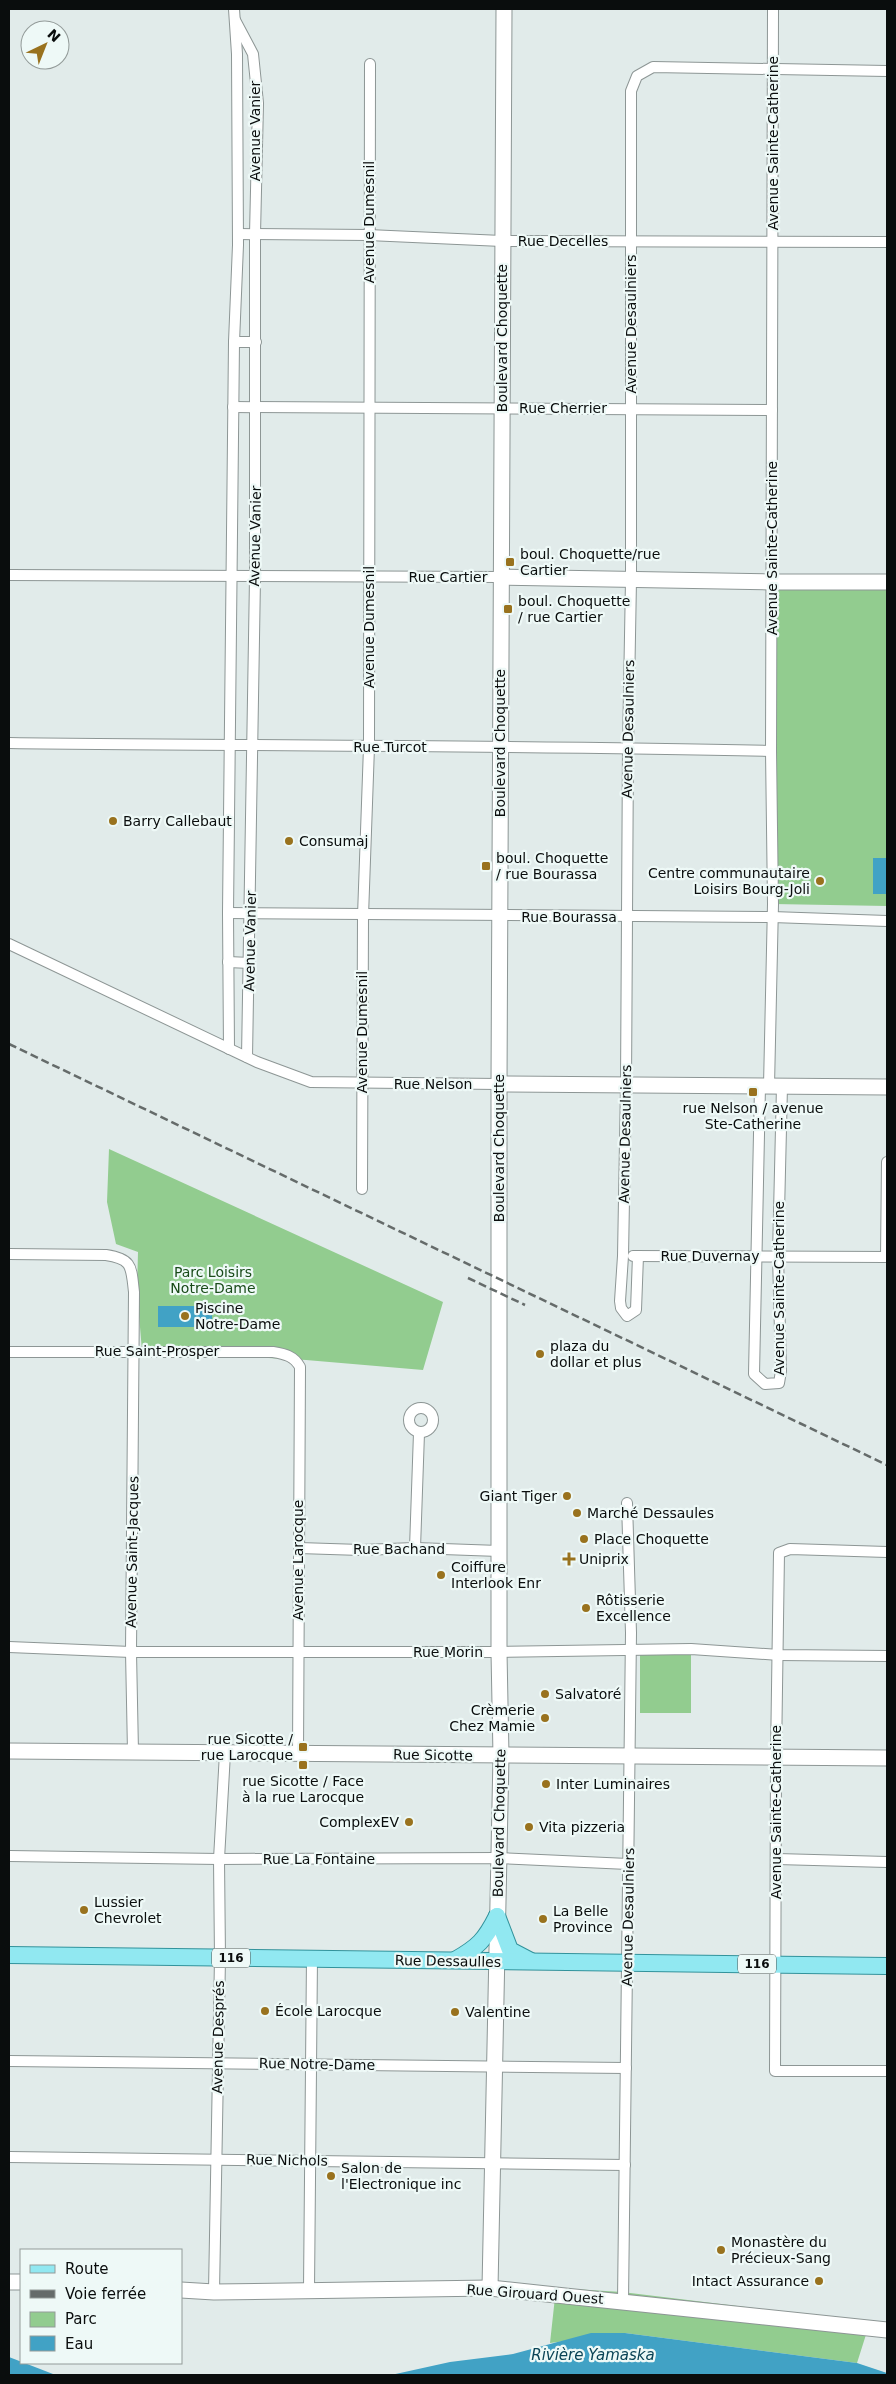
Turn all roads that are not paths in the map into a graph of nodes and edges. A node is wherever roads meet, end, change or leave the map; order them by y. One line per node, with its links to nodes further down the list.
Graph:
1 (234, 9): 4 (street, Avenue Vanier)
2 (504, 9): 13 (street, Boulevard Choquette)
3 (773, 9): 6 (street, Avenue Sainte-Catherine)
4 (234, 20): 8 (street, Avenue Vanier); 9 (street, Avenue Vanier)
5 (370, 64): 12 (street, Avenue Dumesnil)
6 (772, 69): 7 (street); 14 (street, Avenue Desaulniers); 15 (street, Avenue Sainte-Catherine)
7 (887, 71)
8 (238, 160): 9 (street); 10 (street, Avenue Vanier)
9 (256, 162): 11 (street, Avenue Vanier)
10 (238, 234): 11 (street, Rue Decelles); 17 (street, Avenue Vanier)
11 (255, 234): 12 (street, Rue Decelles); 18 (street, Avenue Vanier)
12 (368, 235): 13 (street, Rue Decelles); 21 (street, Avenue Dumesnil)
13 (502, 241): 14 (street, Rue Decelles); 22 (street, Boulevard Choquette)
14 (631, 241): 15 (street, Rue Decelles); 23 (street, Avenue Desaulniers)
15 (774, 242): 16 (street, Rue Decelles); 24 (street, Avenue Sainte-Catherine)
16 (887, 242)
17 (234, 342): 18 (street); 19 (street, Avenue Vanier)
18 (256, 342): 20 (street, Avenue Vanier)
19 (233, 407): 20 (street, Rue Cherrier); 26 (street, Avenue Vanier)
20 (257, 408): 21 (street, Rue Cherrier); 28 (street, Avenue Vanier)
21 (368, 408): 22 (street, Rue Cherrier); 29 (street, Avenue Dumesnil)
22 (502, 408): 23 (street, Rue Cherrier); 27 (street, Boulevard Choquette)
23 (631, 409): 24 (street, Rue Cherrier); 30 (street, Avenue Desaulniers)
24 (772, 410): 31 (street, Avenue Sainte-Catherine)
25 (9, 575): 26 (street, Rue Cartier)
26 (232, 577): 28 (street, Rue Cartier); 34 (street, Avenue Vanier)
27 (501, 577): 29 (street, Rue Cartier); 30 (street, Rue Cartier); 37 (street, Boulevard Choquette)
28 (255, 578): 29 (street, Rue Cartier); 35 (street, Avenue Vanier)
29 (369, 578): 36 (street, Avenue Dumesnil)
30 (631, 580): 31 (street, Rue Cartier); 38 (street, Avenue Desaulniers)
31 (771, 582): 32 (street, Rue Cartier); 39 (street, Avenue Sainte-Catherine)
32 (887, 582)
33 (9, 743): 34 (street, Rue Turcot)
34 (231, 746): 35 (street, Rue Turcot); 40 (street, Avenue Vanier)
35 (252, 746): 36 (street, Rue Turcot); 41 (street, Avenue Vanier)
36 (369, 747): 37 (street, Rue Turcot); 42 (street, Avenue Dumesnil)
37 (500, 747): 38 (street, Rue Turcot); 43 (street, Boulevard Choquette)
38 (628, 748): 39 (street, Rue Turcot); 44 (street, Avenue Desaulniers)
39 (771, 751): 45 (street, Avenue Sainte-Catherine)
40 (228, 913): 41 (street, Rue Bourassa); 48 (street, Avenue Vanier)
41 (250, 913): 42 (street, Rue Bourassa); 49 (street, Avenue Vanier)
42 (363, 916): 43 (street, Rue Bourassa); 52 (street, Avenue Dumesnil)
43 (500, 916): 44 (street, Rue Bourassa); 53 (street, Boulevard Choquette)
44 (626, 917): 45 (street, Rue Bourassa); 54 (street, Avenue Desaulniers)
45 (772, 917): 46 (street, Rue Bourassa); 55 (street, Avenue Sainte-Catherine)
46 (887, 921)
47 (9, 944): 50 (street, Rue Nelson)
48 (228, 962): 49 (street); 50 (street, Avenue Vanier)
49 (250, 962): 51 (street, Avenue Vanier)
50 (229, 1048): 51 (street, Rue Nelson)
51 (247, 1057): 52 (street, Rue Nelson)
52 (361, 1083): 53 (street, Rue Nelson); 58 (street, Avenue Dumesnil)
53 (499, 1084): 54 (street, Rue Nelson); 72 (street, Boulevard Choquette)
54 (626, 1085): 55 (street, Rue Nelson); 61 (street, Avenue Desaulniers)
55 (770, 1086): 56 (street, Rue Nelson); 60 (street, Avenue Sainte-Catherine); 63 (street, Avenue Sainte-Catherine)
56 (887, 1087)
57 (887, 1162): 64 (street)
58 (362, 1189)
59 (9, 1254): 65 (street, Avenue Saint-Jacques)
60 (778, 1255): 63 (street, Rue Duvernay); 63 (street, Avenue Sainte-Catherine); 64 (street, Rue Duvernay)
61 (623, 1256): 62 (street, Rue Duvernay); 62 (street, Avenue Desaulniers)
62 (638, 1256): 63 (street, Rue Duvernay)
63 (756, 1257)
64 (887, 1257)
65 (134, 1351): 66 (street, Rue Saint-Prosper); 67 (street, Rue Saint-Prosper); 76 (street, Avenue Saint-Jacques)
66 (9, 1352)
67 (300, 1367): 70 (street, Avenue Larocque)
68 (419, 1433): 71 (street)
69 (627, 1503): 75 (street, Avenue Desaulniers)
70 (298, 1548): 71 (street, Rue Bachand); 77 (street, Avenue Larocque)
71 (415, 1548): 72 (street, Rue Bachand)
72 (499, 1552): 78 (street, Boulevard Choquette)
73 (887, 1552): 79 (street, Avenue Sainte-Catherine)
74 (9, 1647): 76 (street, Rue Morin)
75 (631, 1648): 78 (street, Rue Morin); 79 (street, Rue Morin); 86 (street, Avenue Desaulniers)
76 (131, 1652): 77 (street, Rue Morin); 82 (street, Avenue Saint-Jacques)
77 (298, 1652): 78 (street, Rue Morin); 84 (street, Avenue Larocque)
78 (498, 1652): 85 (street, Boulevard Choquette)
79 (779, 1655): 80 (street, Rue Morin); 87 (street, Avenue Sainte-Catherine)
80 (887, 1656)
81 (9, 1751): 82 (street, Rue Sicotte)
82 (133, 1752): 83 (street, Rue Sicotte)
83 (226, 1753): 84 (street, Rue Sicotte); 91 (street, Avenue Després)
84 (298, 1753): 85 (street, Rue Sicotte)
85 (501, 1756): 86 (street, Rue Sicotte); 90 (street, Boulevard Choquette)
86 (629, 1756): 87 (street, Rue Sicotte); 94 (street, Avenue Desaulniers)
87 (776, 1756): 88 (street, Rue Sicotte); 92 (street, Avenue Sainte-Catherine)
88 (887, 1758)
89 (9, 1856): 91 (street, Rue La Fontaine)
90 (498, 1858): 91 (street, Rue La Fontaine); 94 (street, Rue La Fontaine); 95 (street, Boulevard Choquette)
91 (219, 1859): 98 (street, Avenue Després)
92 (777, 1859): 93 (street); 103 (street, Avenue Sainte-Catherine)
93 (887, 1862)
94 (628, 1864): 102 (street, Avenue Desaulniers)
95 (497, 1916): 99 (main road); 100 (street, Boulevard Choquette); 101 (main road)
96 (9, 1954): 98 (main road, Rue Dessaulles / 116)
97 (312, 1957): 98 (main road, Rue Dessaulles / 116); 99 (main road, Rue Dessaulles / 116); 107 (street)
98 (220, 1958): 106 (street, Avenue Després)
99 (453, 1961): 100 (main road, Rue Dessaulles / 116)
100 (496, 1962): 101 (main road, Rue Dessaulles / 116); 108 (street, Boulevard Choquette)
101 (537, 1962): 102 (main road, Rue Dessaulles / 116)
102 (627, 1963): 103 (main road, Rue Dessaulles / 116); 109 (street, Avenue Desaulniers)
103 (775, 1964): 104 (main road, Rue Dessaulles / 116); 110 (street, Avenue Sainte-Catherine)
104 (887, 1966)
105 (9, 2062): 106 (street, Rue Notre-Dame)
106 (217, 2064): 107 (street, Rue Notre-Dame); 112 (street, Avenue Després)
107 (311, 2064): 108 (street, Rue Notre-Dame); 113 (street)
108 (494, 2066): 109 (street, Rue Notre-Dame); 114 (street, Boulevard Choquette)
109 (626, 2068): 115 (street, Avenue Desaulniers)
110 (887, 2071)
111 (9, 2157): 112 (street, Rue Nichols)
112 (216, 2159): 113 (street, Rue Nichols); 119 (street, Avenue Després)
113 (310, 2161): 114 (street, Rue Nichols); 117 (street)
114 (493, 2163): 115 (street, Rue Nichols); 116 (street, Boulevard Choquette)
115 (625, 2165): 120 (street, Avenue Desaulniers)
116 (490, 2288): 117 (street, Rue Girouard Ouest); 120 (street, Rue Girouard Ouest)
117 (309, 2289): 119 (street, Rue Girouard Ouest)
118 (182, 2290): 119 (street, Rue Girouard Ouest)
119 (214, 2292)
120 (624, 2301): 121 (street, Rue Girouard Ouest)
121 (887, 2330)

